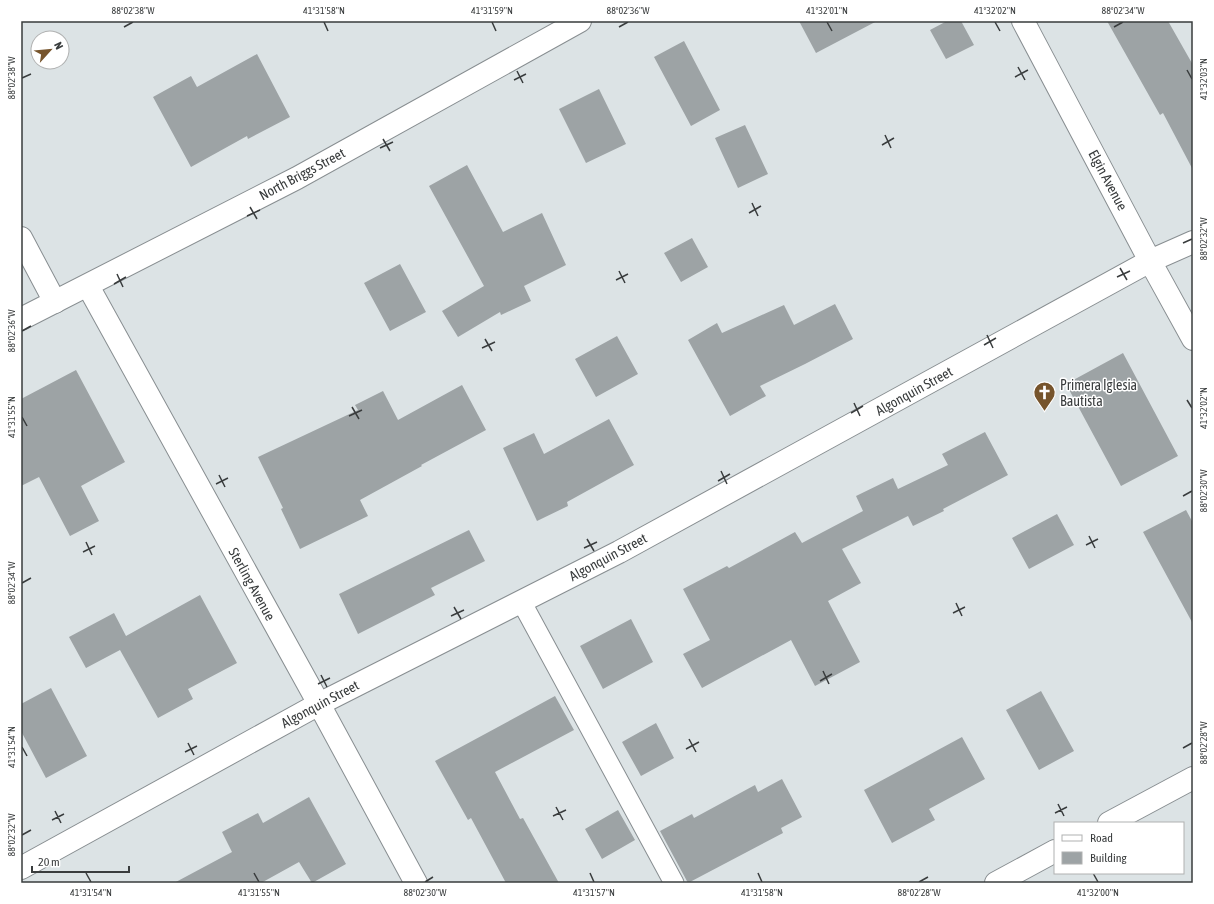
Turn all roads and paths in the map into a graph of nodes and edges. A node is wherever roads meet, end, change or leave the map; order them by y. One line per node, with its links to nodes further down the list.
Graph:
1 (580, 21): 6 (street, North Briggs Street)
2 (1023, 21): 5 (street, Elgin Avenue)
3 (21, 238): 7 (street)
4 (1193, 242): 5 (street, Algonquin Street)
5 (1150, 262): 9 (street, Elgin Avenue); 10 (street, Algonquin Street)
6 (88, 286): 7 (street, North Briggs Street); 11 (street, Sterling Avenue)
7 (54, 302): 8 (street, North Briggs Street)
8 (21, 319)
9 (1193, 339)
10 (522, 601): 11 (street, Algonquin Street); 17 (lane)
11 (319, 704): 15 (street, Algonquin Street); 16 (street, Sterling Avenue)
12 (1193, 778): 13 (street)
13 (1110, 822)
14 (1054, 853): 18 (street)
15 (21, 868)
16 (416, 883)
17 (674, 883)
18 (996, 883)

